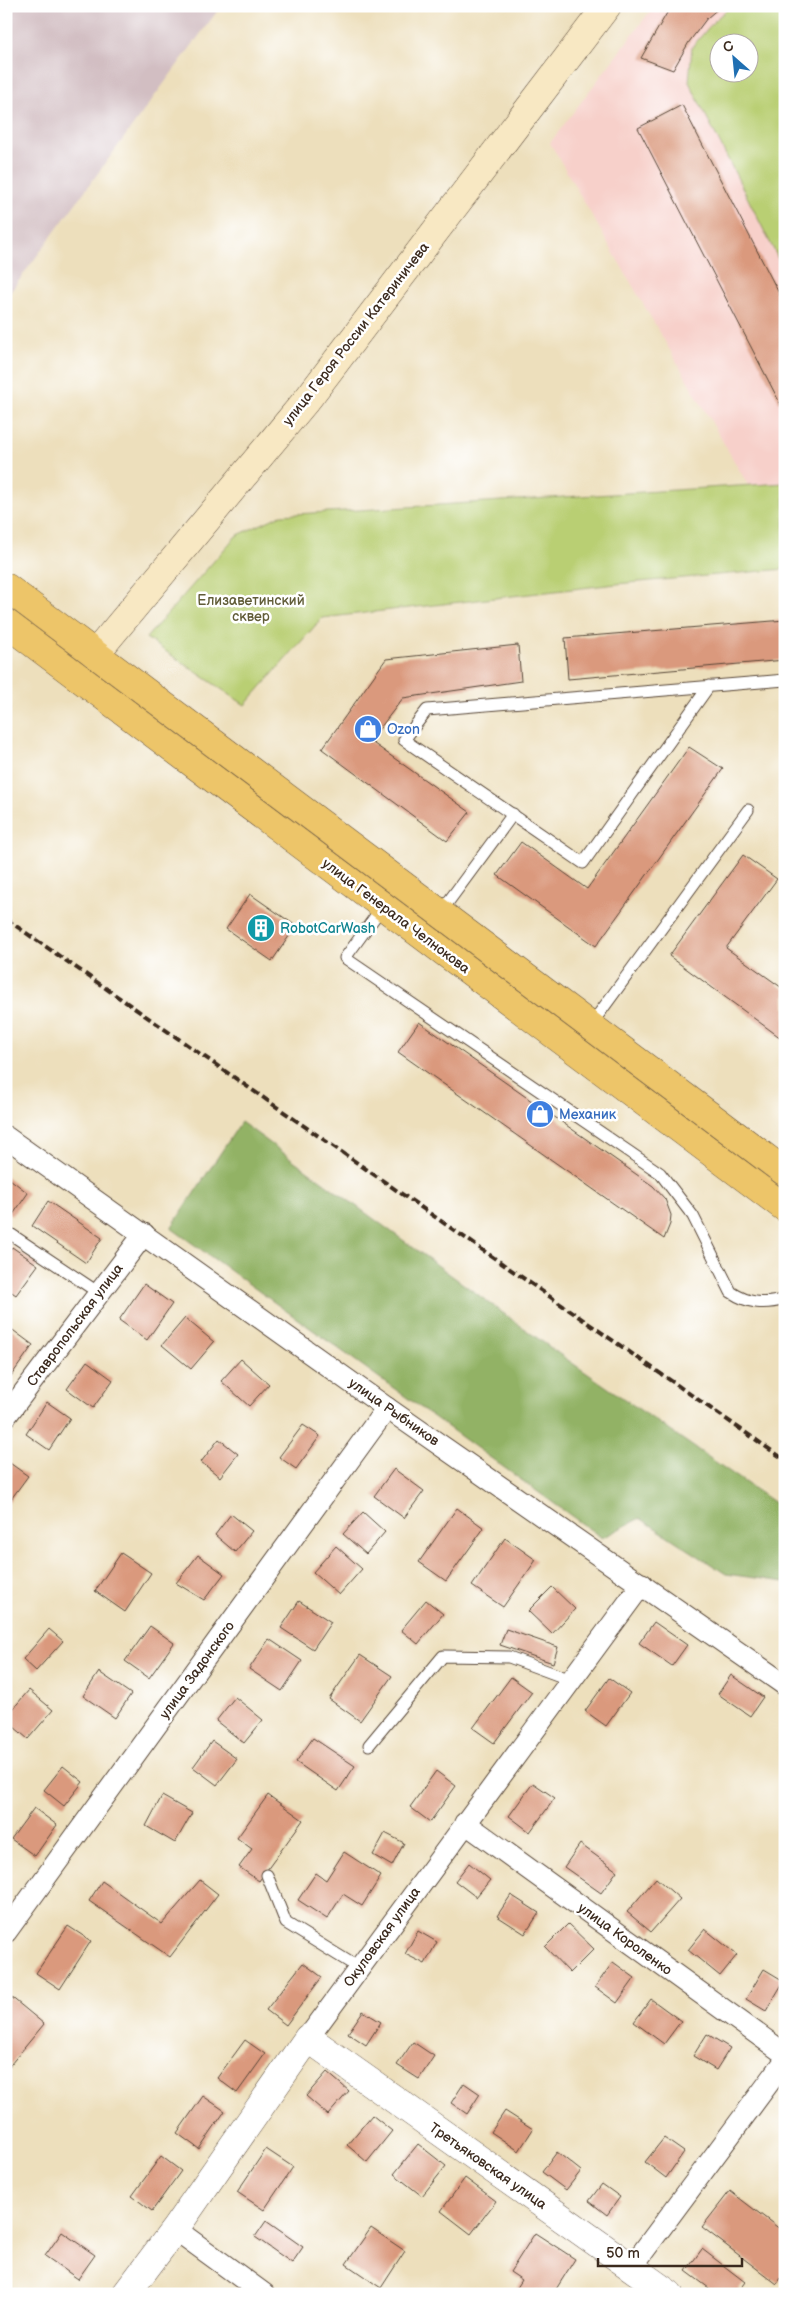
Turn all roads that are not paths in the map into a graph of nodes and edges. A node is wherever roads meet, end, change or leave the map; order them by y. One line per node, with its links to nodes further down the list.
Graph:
1 (607, 6): 4 (main road, улица Героя России Катериничева)
2 (6, 587): 4 (main road, улица Генерала Челнокова)
3 (6, 623): 9 (main road, улица Генерала Челнокова)
4 (95, 654): 10 (main road, улица Генерала Челнокова)
5 (785, 680): 6 (lane)
6 (708, 686): 8 (lane); 8 (lane)
7 (748, 810): 11 (lane)
8 (513, 814): 10 (lane)
9 (383, 906): 14 (main road, улица Генерала Челнокова); 18 (lane)
10 (440, 913): 11 (main road, улица Генерала Челнокова)
11 (590, 1026): 13 (main road, улица Генерала Челнокова)
12 (6, 1137): 16 (street, улица Рыбников)
13 (785, 1172)
14 (785, 1208)
15 (6, 1231): 17 (lane)
16 (144, 1234): 17 (street, Ставропольская улица); 19 (street, улица Рыбников)
17 (99, 1293): 20 (street, Ставропольская улица)
18 (785, 1299)
19 (387, 1408): 21 (street, улица Рыбников); 27 (street, улица Задонского)
20 (6, 1416)
21 (642, 1584): 22 (street, Окуловская улица); 23 (street, улица Рыбников)
22 (571, 1680): 24 (lane); 25 (street, Окуловская улица)
23 (785, 1685)
24 (369, 1745)
25 (465, 1823): 28 (street, Окуловская улица); 30 (street, улица Короленко)
26 (267, 1875): 28 (lane)
27 (6, 1932)
28 (359, 1968): 29 (street, Окуловская улица)
29 (308, 2038): 32 (street, Окуловская улица); 33 (street, Третьяковская улица)
30 (785, 2054)
31 (785, 2061): 33 (street)
32 (175, 2229): 34 (street, Окуловская улица); 35 (street)
33 (631, 2268): 36 (street, Третьяковская улица)
34 (126, 2294)
35 (264, 2294)
36 (669, 2294)

